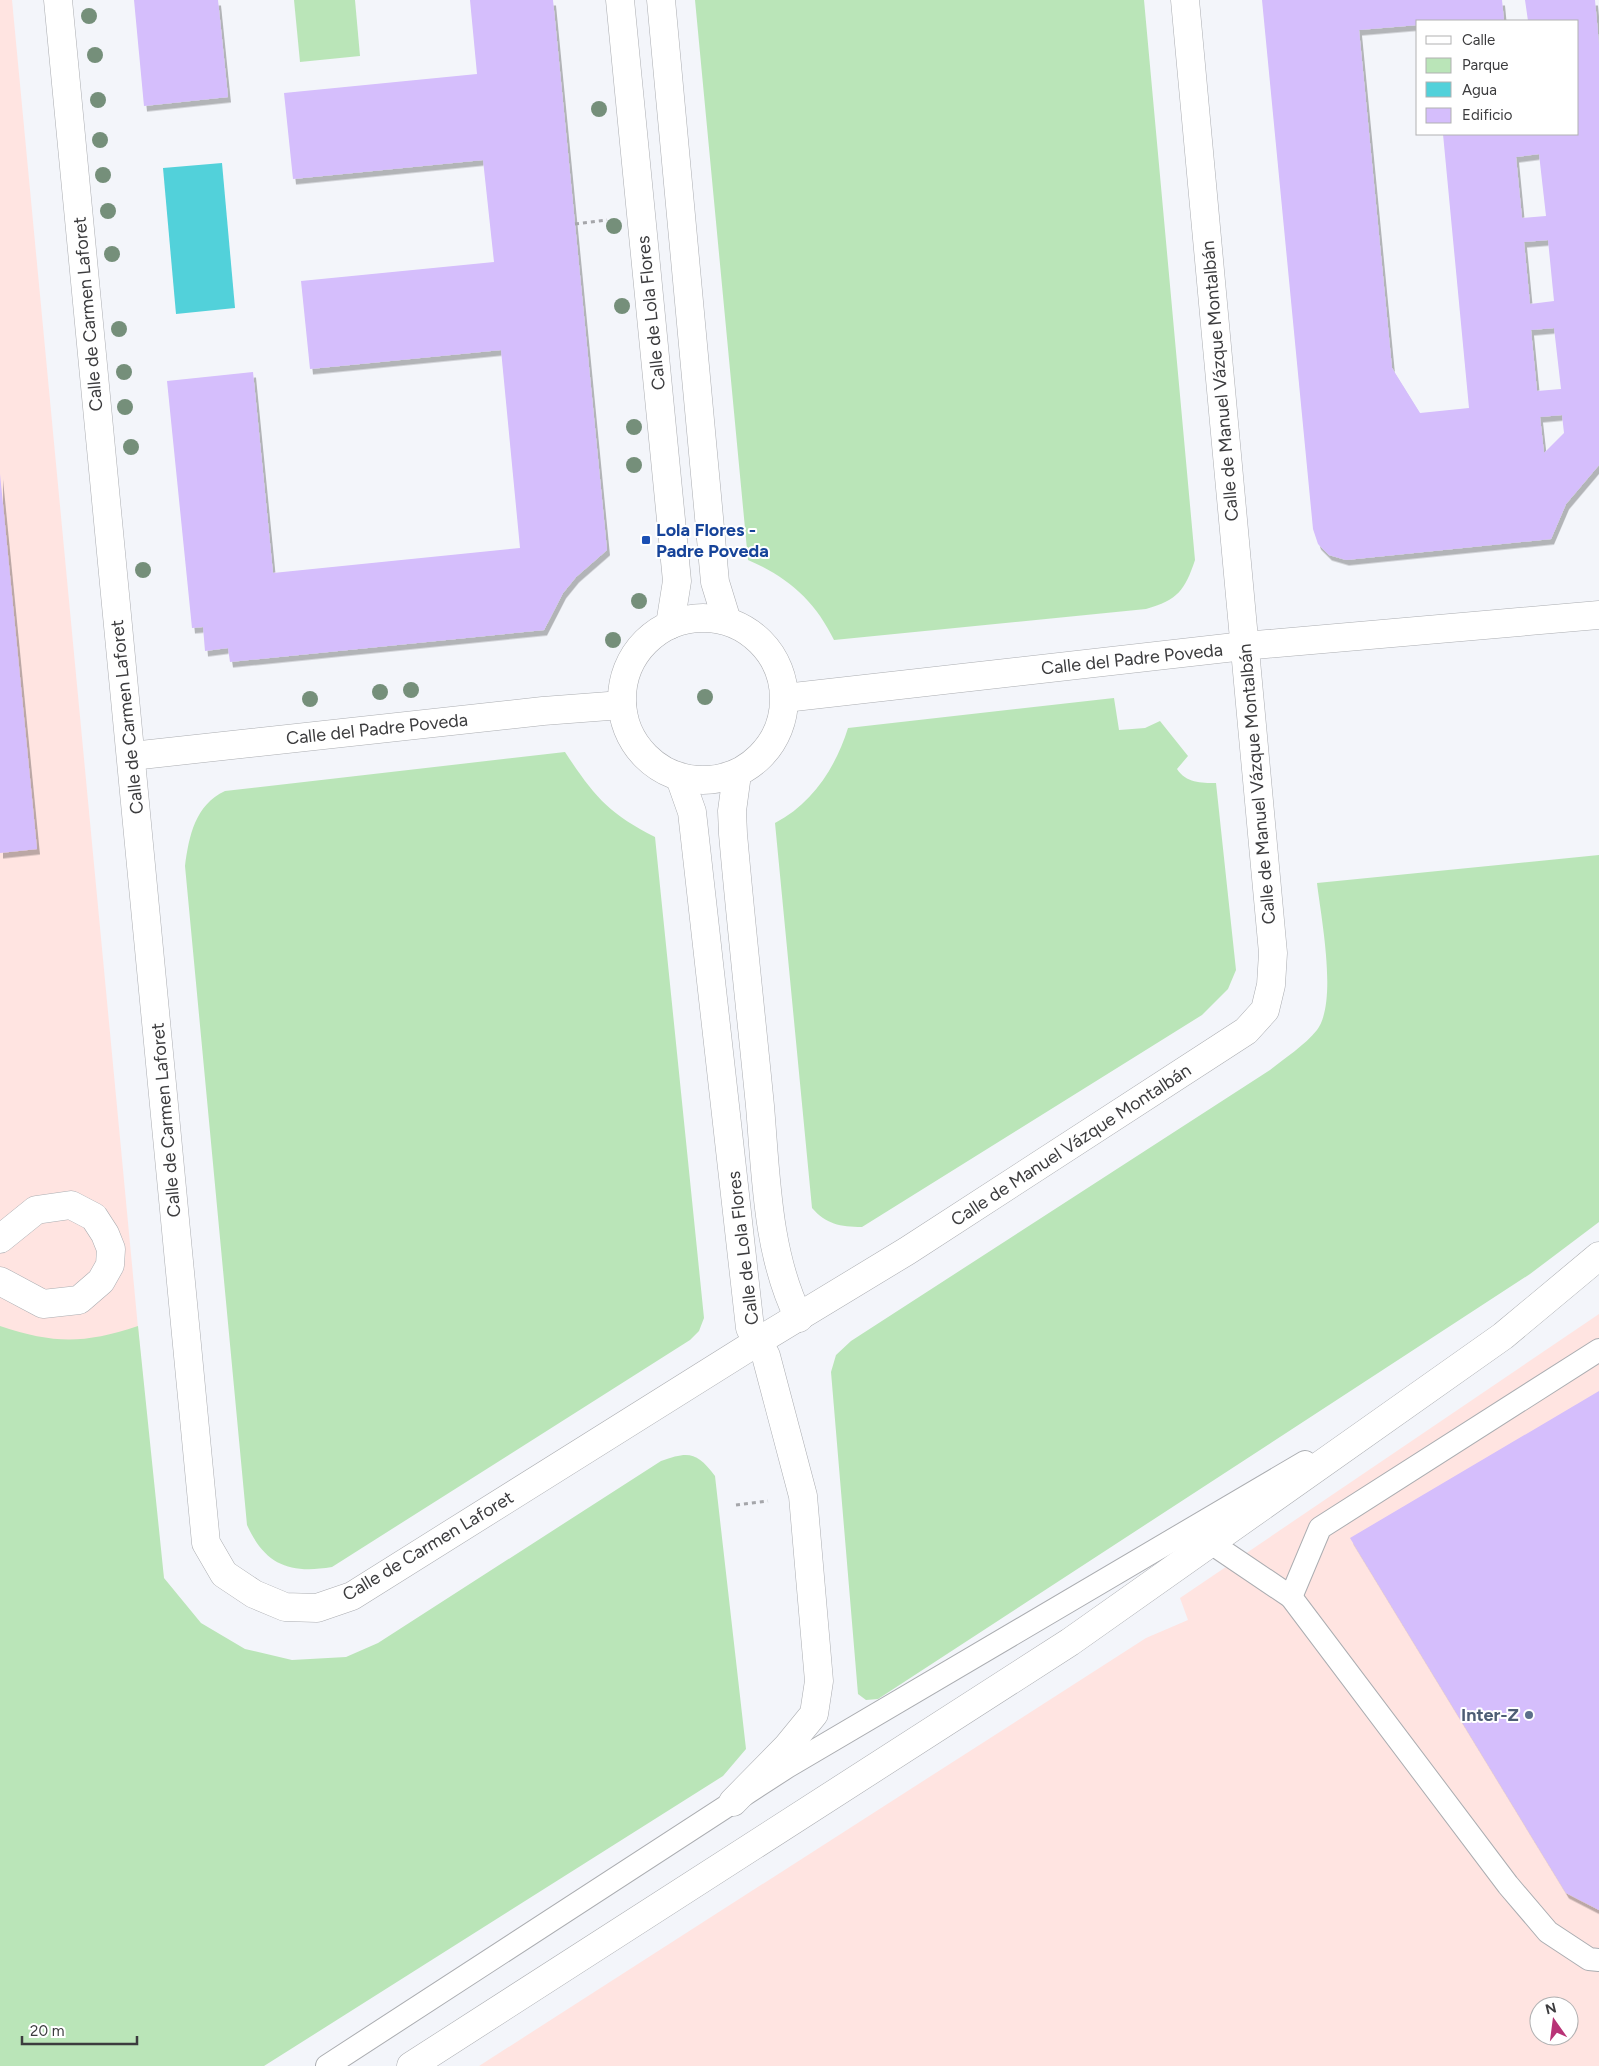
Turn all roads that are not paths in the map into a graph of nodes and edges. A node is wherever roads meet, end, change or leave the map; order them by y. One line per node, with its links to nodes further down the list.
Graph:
1 (58, 0): 11 (main road, Calle de Carmen Laforet)
2 (620, 0): 7 (main road, Calle de Lola Flores)
3 (661, 0): 6 (main road)
4 (1185, 0): 8 (main road, Calle de Manuel Vázque Montalbán)
5 (1599, 615): 8 (main road, Calle del Padre Poveda)
6 (728, 622): 7 (main road); 9 (main road)
7 (670, 625): 10 (main road)
8 (1244, 646): 9 (main road, Calle del Padre Poveda); 17 (main road, Calle de Manuel Vázque Montalbán)
9 (785, 698): 12 (main road)
10 (622, 704): 11 (main road, Calle del Padre Poveda); 13 (main road)
11 (132, 756): 18 (main road, Calle de Carmen Laforet)
12 (737, 774): 13 (main road); 17 (main road, Calle de Lola Flores)
13 (680, 778): 18 (main road, Calle de Lola Flores)
14 (0, 1239): 16 (main road)
15 (1599, 1256): 20 (main road)
16 (0, 1281)
17 (799, 1318): 18 (main road, Calle de Carmen Laforet)
18 (758, 1342): 23 (main road, Calle de Lola Flores)
19 (1599, 1350): 22 (lane)
20 (1426, 1391): 21 (main road); 23 (lane)
21 (1212, 1542): 22 (lane); 26 (main road)
22 (1291, 1597): 24 (lane)
23 (733, 1802): 25 (lane)
24 (1599, 1960)
25 (327, 2066)
26 (411, 2066)

